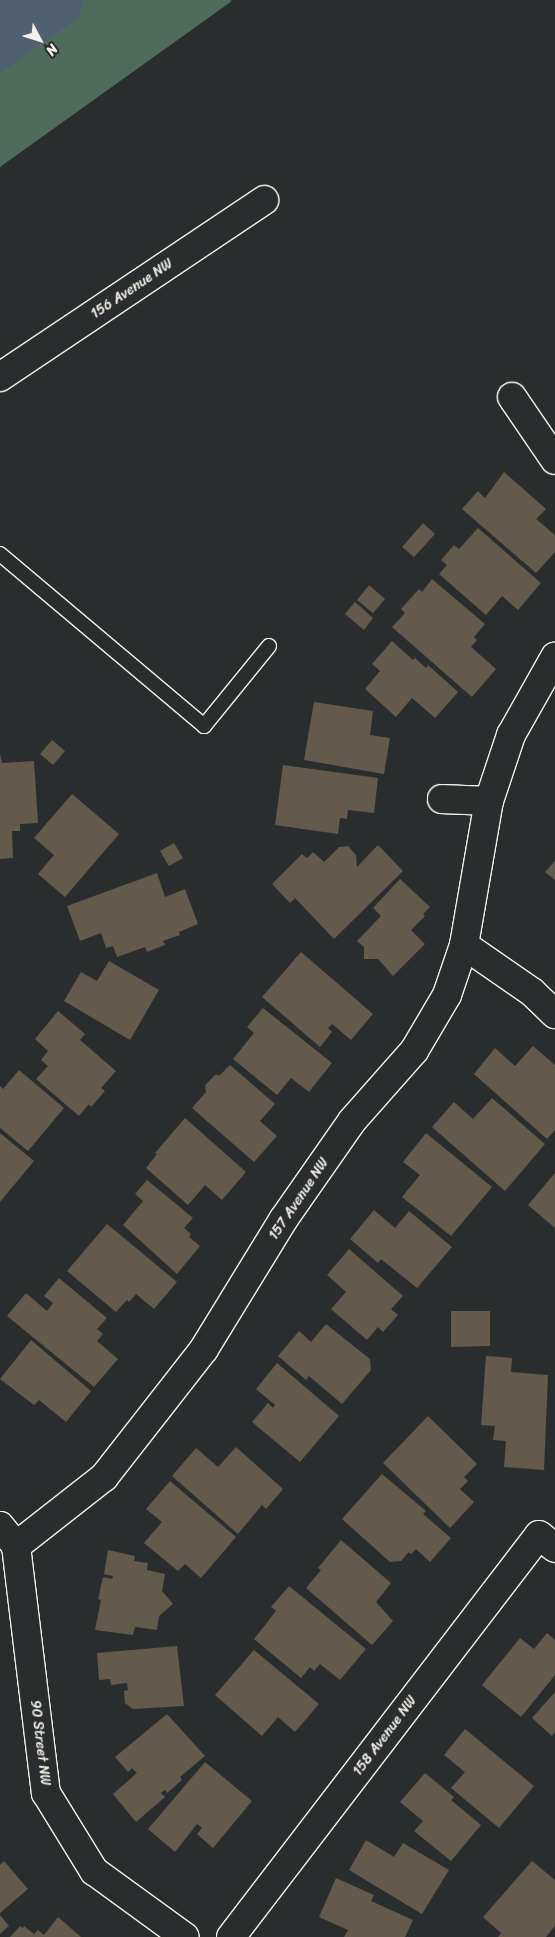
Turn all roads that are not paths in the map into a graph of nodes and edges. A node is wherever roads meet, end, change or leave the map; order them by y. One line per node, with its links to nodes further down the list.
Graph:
1 (264, 200): 2 (street, 156 Avenue NW)
2 (0, 378)
3 (512, 397): 4 (street)
4 (555, 460)
5 (0, 554): 6 (lane)
6 (269, 646)
7 (555, 657): 9 (street, 157 Avenue NW)
8 (442, 799): 9 (street)
9 (489, 801): 10 (street, 157 Avenue NW)
10 (464, 945): 11 (street); 12 (street, 157 Avenue NW)
11 (555, 1014)
12 (8, 1536): 14 (street, 90 Street NW)
13 (547, 1542): 15 (street, 158 Avenue NW)
14 (184, 1937)
15 (231, 1937)

